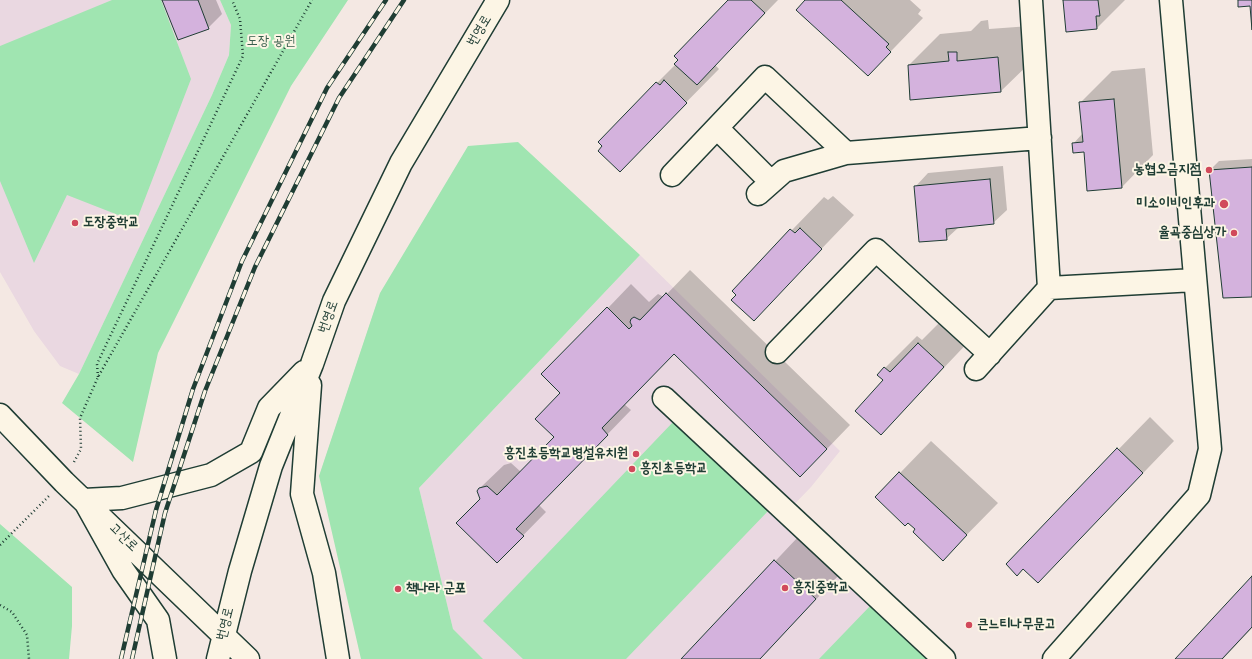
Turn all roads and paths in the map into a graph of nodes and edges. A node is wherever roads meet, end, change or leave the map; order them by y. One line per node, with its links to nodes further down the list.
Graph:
1 (232, 0): 14 (path)
2 (312, 0): 14 (path)
3 (498, 0): 13 (street, 번영로)
4 (1031, 0): 7 (street)
5 (1171, 0): 10 (street)
6 (717, 128): 8 (street); 8 (street); 9 (street)
7 (1040, 138): 8 (street); 11 (street)
8 (846, 153)
9 (672, 175)
10 (1195, 280): 11 (street); 28 (street)
11 (1049, 288): 12 (street)
12 (777, 352)
13 (312, 364): 18 (street); 21 (street, 번영로); 26 (street)
14 (98, 377): 17 (path)
15 (664, 398): 27 (street)
16 (2, 420): 17 (street, 고산로)
17 (64, 482): 18 (street, 고산로); 19 (path)
18 (84, 500): 21 (street, 고산로); 23 (street)
19 (0, 545)
20 (0, 605): 22 (path)
21 (223, 635): 24 (street, 번영로); 25 (street, 고산로)
22 (29, 659)
23 (165, 659)
24 (218, 659)
25 (248, 659)
26 (338, 659)
27 (944, 659)
28 (1054, 659)

